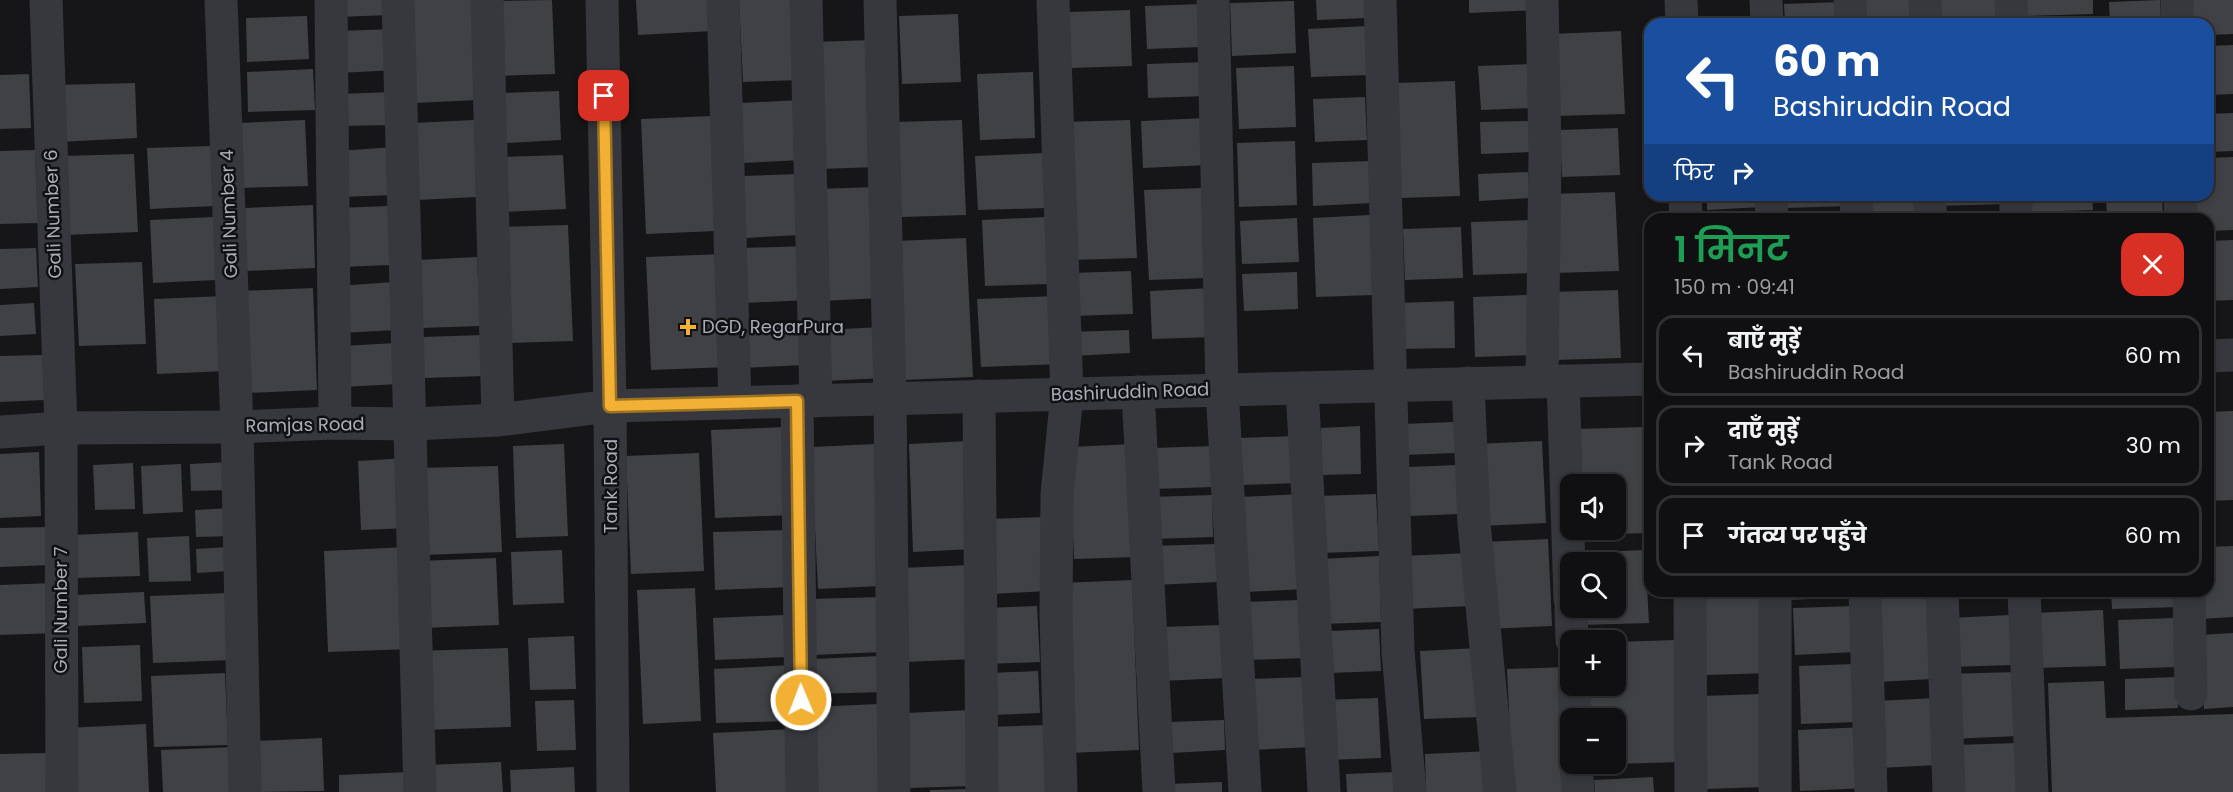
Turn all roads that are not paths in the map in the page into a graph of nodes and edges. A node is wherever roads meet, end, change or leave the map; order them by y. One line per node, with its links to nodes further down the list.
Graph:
1 (46, 0): 45 (street, Gali Number 6)
2 (221, 0): 44 (street, Gali Number 4)
3 (331, 0): 42 (street)
4 (398, 0): 43 (street)
5 (487, 0): 41 (street)
6 (602, 0): 40 (street, Tank Road)
7 (723, 0): 39 (street)
8 (806, 0): 38 (street)
9 (880, 0): 37 (street)
10 (1053, 0): 35 (street)
11 (1214, 0): 33 (street)
12 (1380, 0): 31 (street)
13 (1542, 0): 29 (street)
14 (1682, 0): 20 (street)
15 (1766, 0): 21 (street)
16 (1850, 0): 22 (street)
17 (1925, 0): 23 (street)
18 (2011, 0): 24 (street)
19 (2177, 0): 25 (street)
20 (1682, 18)
21 (1767, 18)
22 (1851, 18)
23 (1926, 18)
24 (2012, 18)
25 (2177, 18)
26 (2233, 355): 27 (street)
27 (2214, 356)
28 (1644, 379): 29 (street, Bashiruddin Road)
29 (1552, 381): 30 (street, Bashiruddin Road); 47 (street)
30 (1468, 383): 31 (street, Bashiruddin Road); 68 (street)
31 (1390, 386): 32 (street, Bashiruddin Road); 67 (street)
32 (1302, 388): 33 (street, Bashiruddin Road); 66 (street)
33 (1222, 389): 34 (street, Bashiruddin Road); 65 (street)
34 (1138, 392): 35 (street, Bashiruddin Road); 64 (street)
35 (1067, 394): 36 (street, Bashiruddin Road); 63 (street)
36 (979, 396): 37 (street, Bashiruddin Road); 62 (street)
37 (890, 399): 38 (street, Bashiruddin Road); 61 (street)
38 (806, 401): 39 (street, Bashiruddin Road); 60 (street)
39 (735, 403): 40 (street, Bashiruddin Road)
40 (610, 406): 41 (street, Ramjas Road); 59 (street, Tank Road)
41 (498, 420): 43 (street, Ramjas Road)
42 (335, 423): 43 (street, Ramjas Road); 44 (street, Ramjas Road)
43 (412, 424): 58 (street)
44 (237, 427): 45 (street, Ramjas Road); 57 (street, Gali Number 4)
45 (61, 428): 46 (street, Ramjas Road); 56 (street, Gali Number 7)
46 (0, 432)
47 (1566, 552)
48 (1690, 597): 70 (street)
49 (1775, 597): 71 (street)
50 (1865, 597): 72 (street)
51 (1942, 597): 73 (street)
52 (2024, 597): 74 (street)
53 (2189, 597): 54 (street)
54 (2191, 694)
55 (1577, 774): 69 (street)
56 (62, 792)
57 (245, 792)
58 (420, 792)
59 (613, 792)
60 (802, 792)
61 (894, 792)
62 (982, 792)
63 (1060, 792)
64 (1159, 792)
65 (1245, 792)
66 (1324, 792)
67 (1410, 792)
68 (1500, 792)
69 (1578, 792)
70 (1691, 792)
71 (1775, 792)
72 (1871, 792)
73 (1949, 792)
74 (2032, 792)

